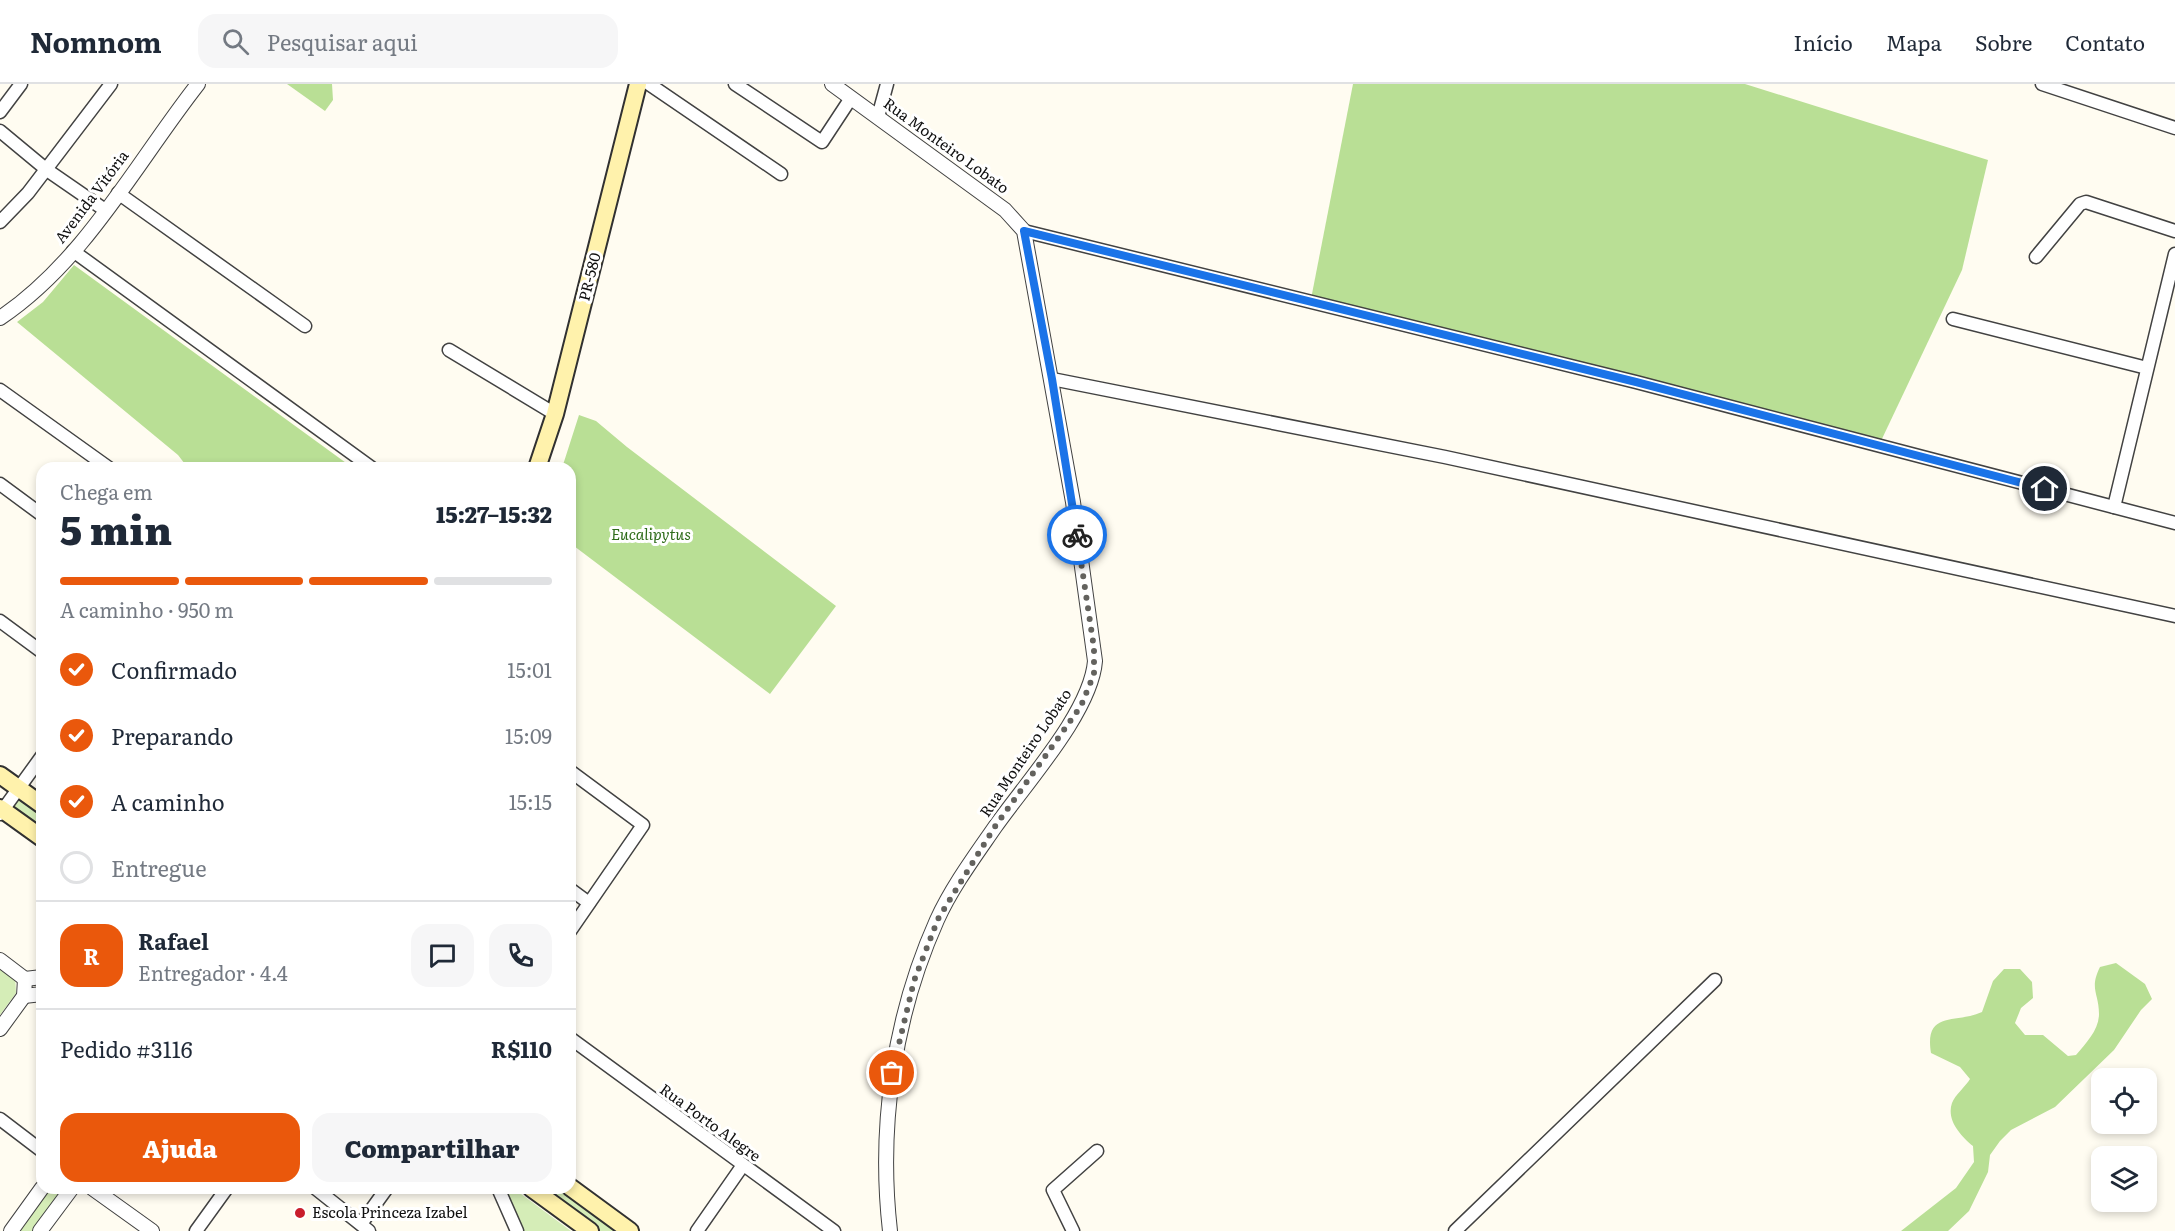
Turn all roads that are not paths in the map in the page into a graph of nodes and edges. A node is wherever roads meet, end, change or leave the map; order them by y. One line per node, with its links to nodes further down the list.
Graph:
1 (21, 84): 11 (street)
2 (111, 84): 15 (street)
3 (198, 84): 17 (street, Avenida Vitória)
4 (638, 84): 32 (main road, PR-580 / PR-580)
5 (649, 84): 16 (street)
6 (735, 84): 10 (street)
7 (832, 84): 10 (street, Rua Monteiro Lobato)
8 (887, 84): 12 (street)
9 (2042, 84): 13 (street)
10 (852, 98): 12 (street, Rua Monteiro Lobato)
11 (0, 112)
12 (878, 117): 20 (street, Rua Monteiro Lobato)
13 (2175, 128)
14 (0, 131): 15 (street)
15 (47, 170): 18 (street); 19 (street)
16 (782, 174)
17 (118, 193): 18 (street, Avenida Vitória); 27 (street)
18 (105, 210): 22 (street, Avenida Vitória)
19 (0, 222)
20 (1024, 231): 30 (street, Rua Monteiro Lobato); 37 (street)
21 (2175, 231): 24 (street)
22 (73, 251): 25 (street, Avenida Vitória); 34 (street)
23 (2175, 254): 29 (street)
24 (2036, 257)
25 (0, 318)
26 (1953, 319): 29 (street)
27 (305, 326)
28 (449, 350): 32 (street)
29 (2147, 368): 37 (street)
30 (1052, 379): 40 (street); 84 (street, Rua Monteiro Lobato)
31 (0, 390): 33 (street)
32 (555, 414): 35 (main road, PR-580 / PR-580)
33 (91, 462)
34 (364, 462)
35 (539, 462)
36 (0, 484): 38 (street)
37 (2114, 507): 39 (street)
38 (36, 511)
39 (2175, 523)
40 (2175, 616)
41 (0, 621): 42 (street)
42 (36, 648)
43 (36, 764): 46 (street)
44 (0, 775): 46 (main road)
45 (576, 775): 51 (street)
46 (18, 788): 47 (main road); 48 (street)
47 (36, 801)
48 (1, 811): 49 (main road)
49 (36, 834)
50 (576, 893): 51 (street)
51 (589, 903): 52 (street)
52 (576, 922)
53 (0, 960): 55 (street)
54 (36, 978): 55 (street)
55 (25, 979): 58 (street)
56 (1715, 980): 86 (street)
57 (36, 995): 58 (street)
58 (24, 996): 59 (street)
59 (0, 1029)
60 (576, 1042): 64 (street, Rua Porto Alegre)
61 (0, 1119): 62 (street)
62 (36, 1146)
63 (1097, 1151): 85 (street)
64 (743, 1165): 82 (street); 83 (street, Rua Porto Alegre)
65 (576, 1191): 81 (main road)
66 (38, 1194): 75 (street)
67 (68, 1194): 76 (street)
68 (100, 1194): 77 (street)
69 (223, 1194): 78 (street)
70 (322, 1194): 74 (street)
71 (384, 1194): 74 (street)
72 (501, 1194): 79 (street)
73 (539, 1194): 80 (main road)
74 (365, 1228)
75 (11, 1231)
76 (40, 1231)
77 (152, 1231)
78 (196, 1231)
79 (517, 1231)
80 (590, 1231)
81 (630, 1231)
82 (697, 1231)
83 (834, 1231)
84 (890, 1231)
85 (1073, 1231)
86 (1455, 1231)

